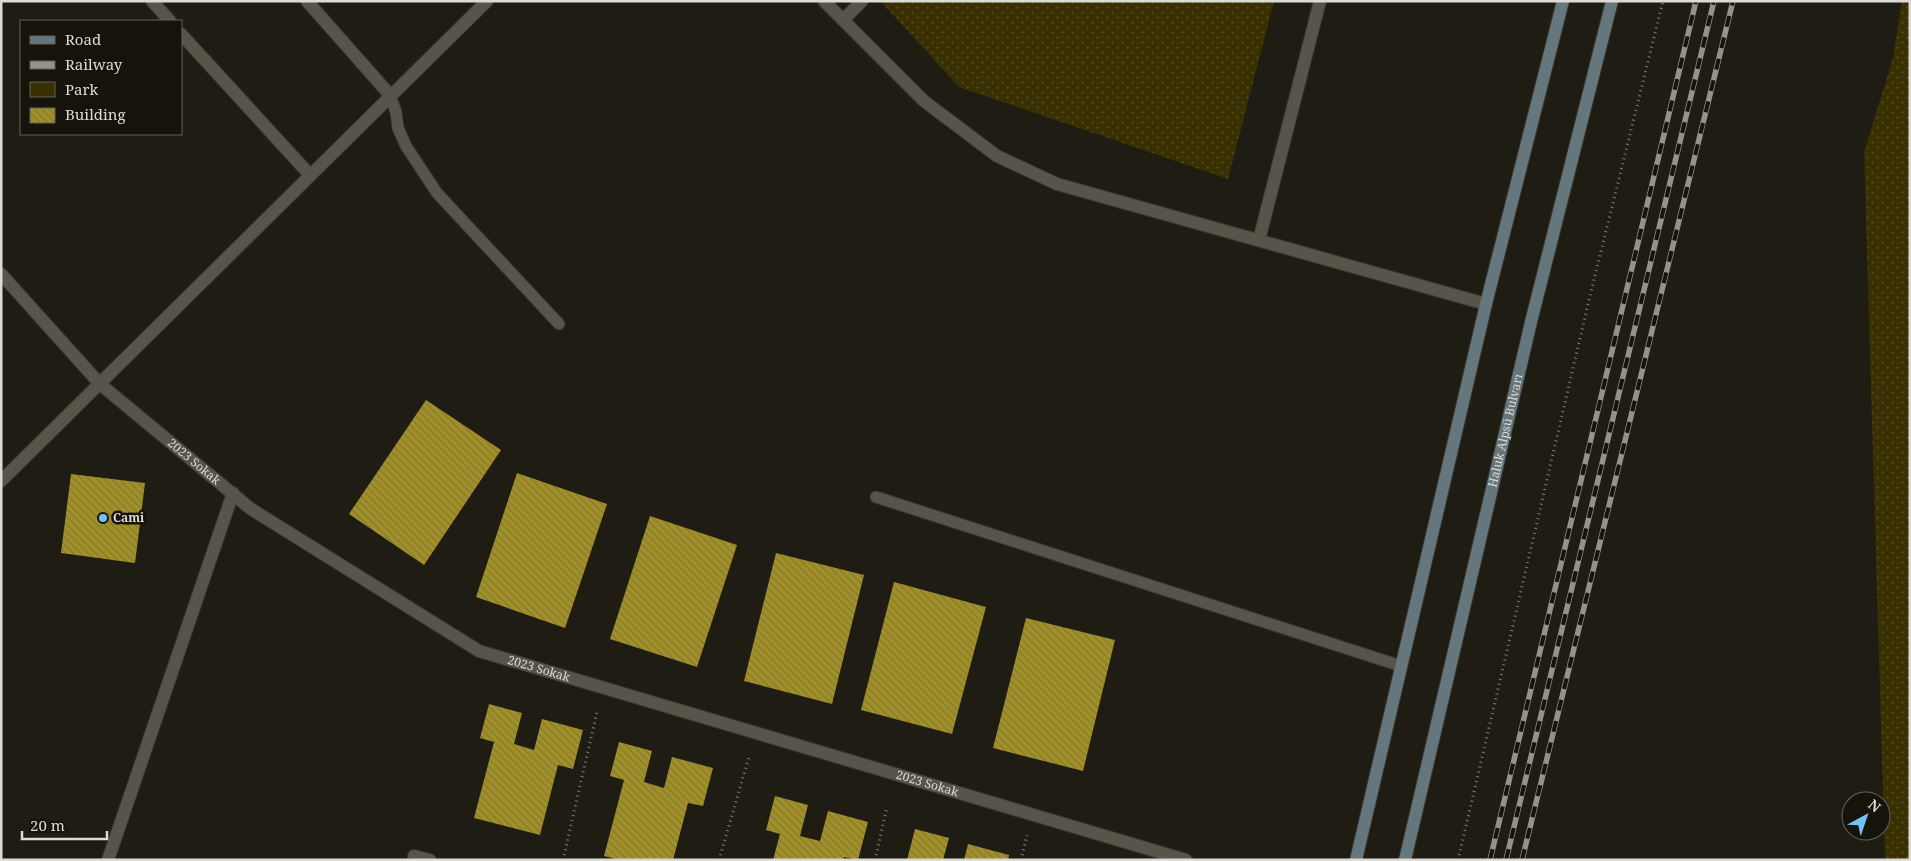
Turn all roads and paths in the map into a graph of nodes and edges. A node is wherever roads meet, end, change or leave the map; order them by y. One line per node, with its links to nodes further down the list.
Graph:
1 (152, 1): 10 (street)
2 (307, 1): 13 (street)
3 (487, 1): 13 (street)
4 (824, 1): 11 (street)
5 (862, 1): 11 (street)
6 (1320, 1): 15 (street)
7 (1563, 1): 17 (main road)
8 (1612, 1): 37 (main road, Haluk Alpsü Bulvarı)
9 (1663, 1): 38 (path)
10 (169, 20)
11 (843, 20): 15 (street)
12 (182, 35): 14 (street)
13 (390, 95): 14 (street); 18 (lane)
14 (310, 175): 19 (street)
15 (1259, 240): 17 (street)
16 (1, 274): 19 (street, 2023 Sokak)
17 (1486, 304): 23 (main road)
18 (559, 324)
19 (100, 384): 20 (street); 21 (street, 2023 Sokak)
20 (1, 481)
21 (233, 493): 29 (street); 35 (street, 2023 Sokak)
22 (876, 497): 23 (lane)
23 (1401, 666): 36 (main road)
24 (597, 712): 31 (path)
25 (749, 757): 32 (path)
26 (887, 807): 33 (path)
27 (1028, 832): 34 (path)
28 (414, 856): 30 (street)
29 (108, 860)
30 (430, 860)
31 (563, 860)
32 (719, 860)
33 (875, 860)
34 (1021, 860)
35 (1186, 860)
36 (1356, 860)
37 (1405, 860)
38 (1458, 860)

